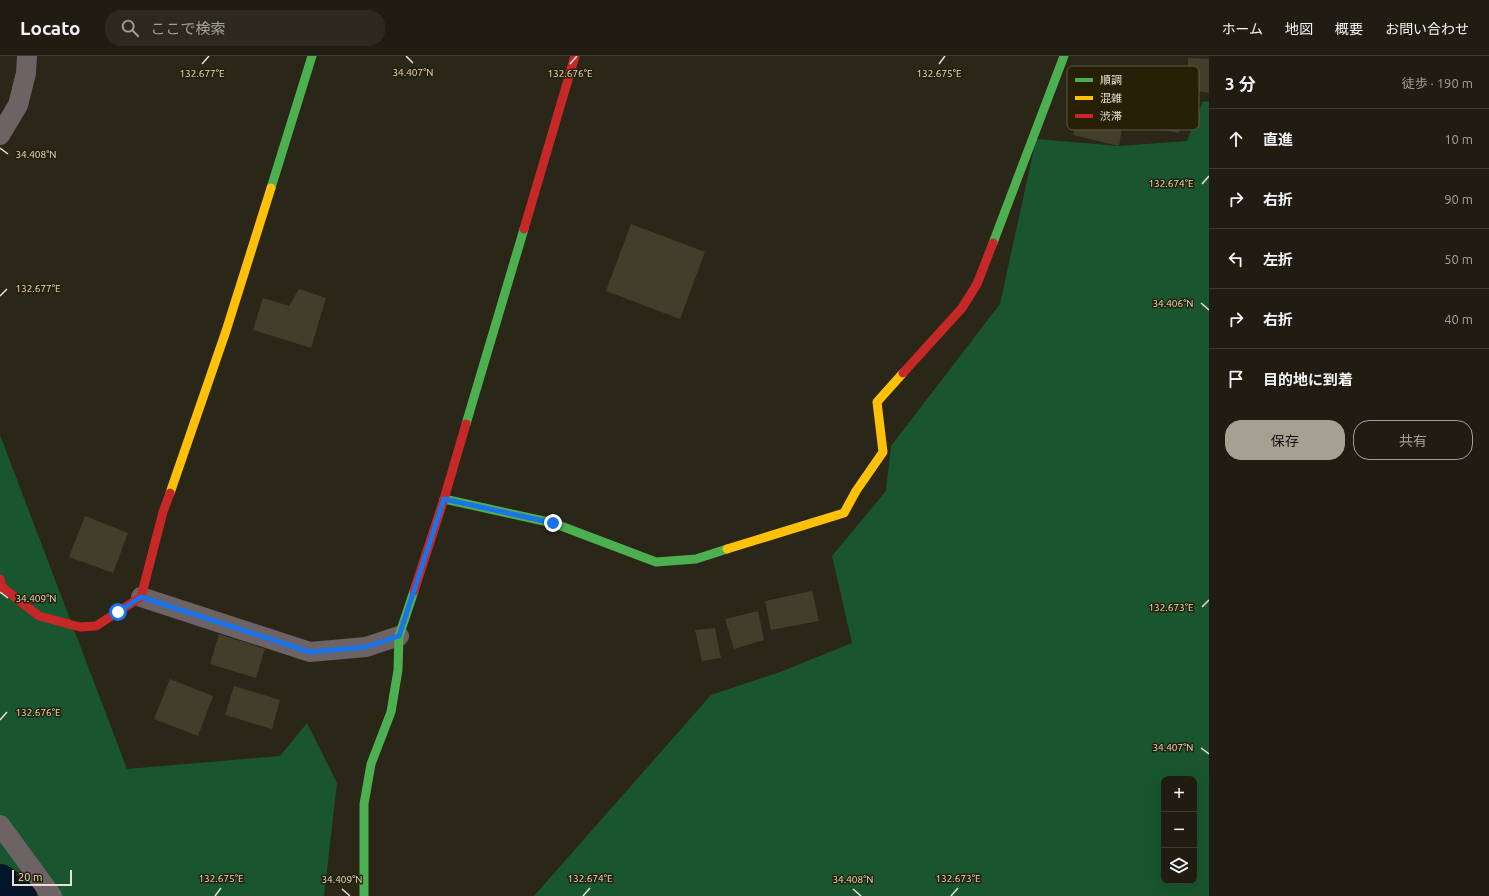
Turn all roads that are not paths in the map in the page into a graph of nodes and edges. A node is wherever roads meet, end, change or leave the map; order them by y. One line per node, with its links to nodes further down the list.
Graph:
1 (27, 56): 5 (street)
2 (312, 56): 8 (street)
3 (576, 56): 6 (street)
4 (1064, 56): 6 (street)
5 (0, 135)
6 (444, 499): 9 (street)
7 (0, 579): 8 (street)
8 (141, 597): 9 (street)
9 (399, 636): 12 (street)
10 (0, 826): 11 (street)
11 (52, 896)
12 (364, 896)

